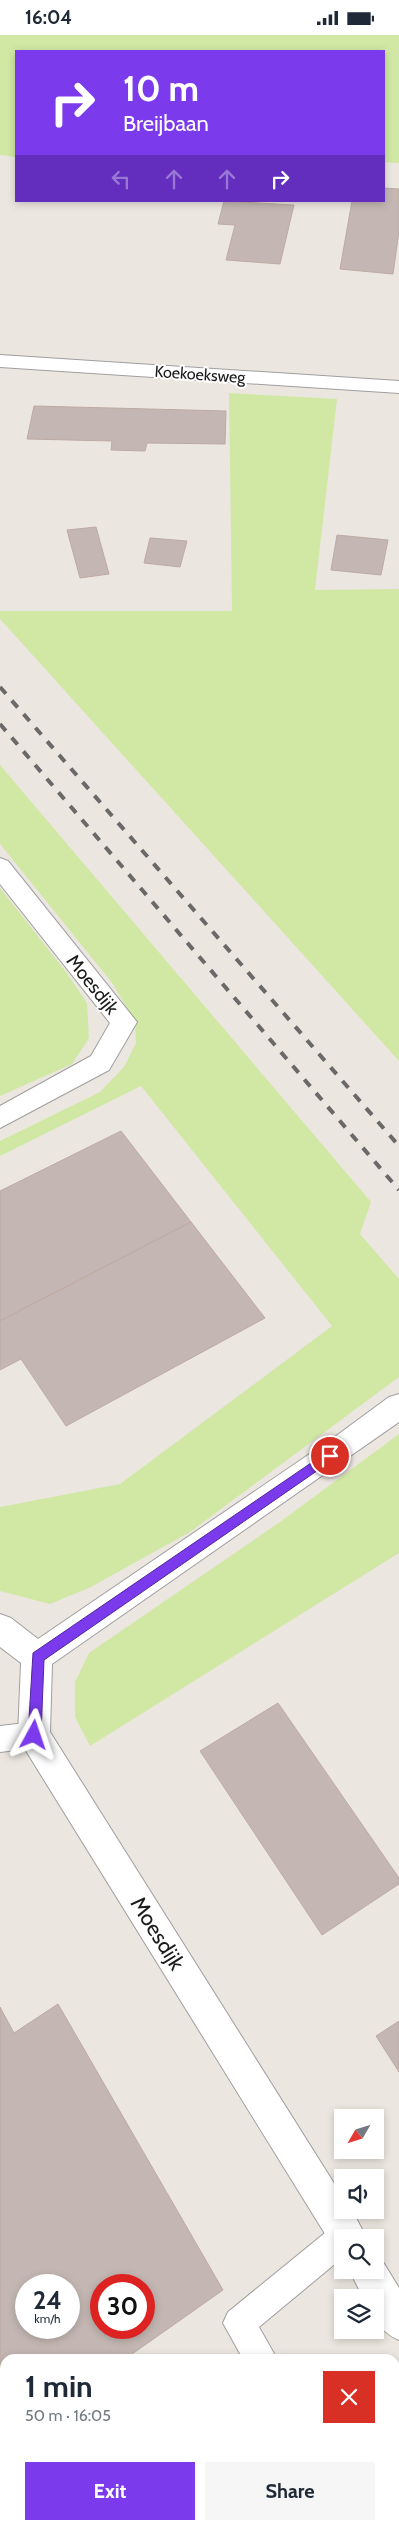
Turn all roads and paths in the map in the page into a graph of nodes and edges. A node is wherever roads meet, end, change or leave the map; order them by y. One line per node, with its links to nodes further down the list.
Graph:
1 (0, 361): 2 (street, Koekoeksweg)
2 (399, 387)
3 (0, 867): 4 (street, Moesdijk)
4 (0, 1118)
5 (399, 1406): 7 (street)
6 (0, 1628): 7 (street)
7 (37, 1657): 8 (street)
8 (34, 1735): 9 (lane); 10 (street, Moesdijk)
9 (0, 1739)
10 (340, 2229)
11 (334, 2246): 14 (lane)
12 (373, 2279): 13 (street)
13 (399, 2322)
14 (258, 2354)

